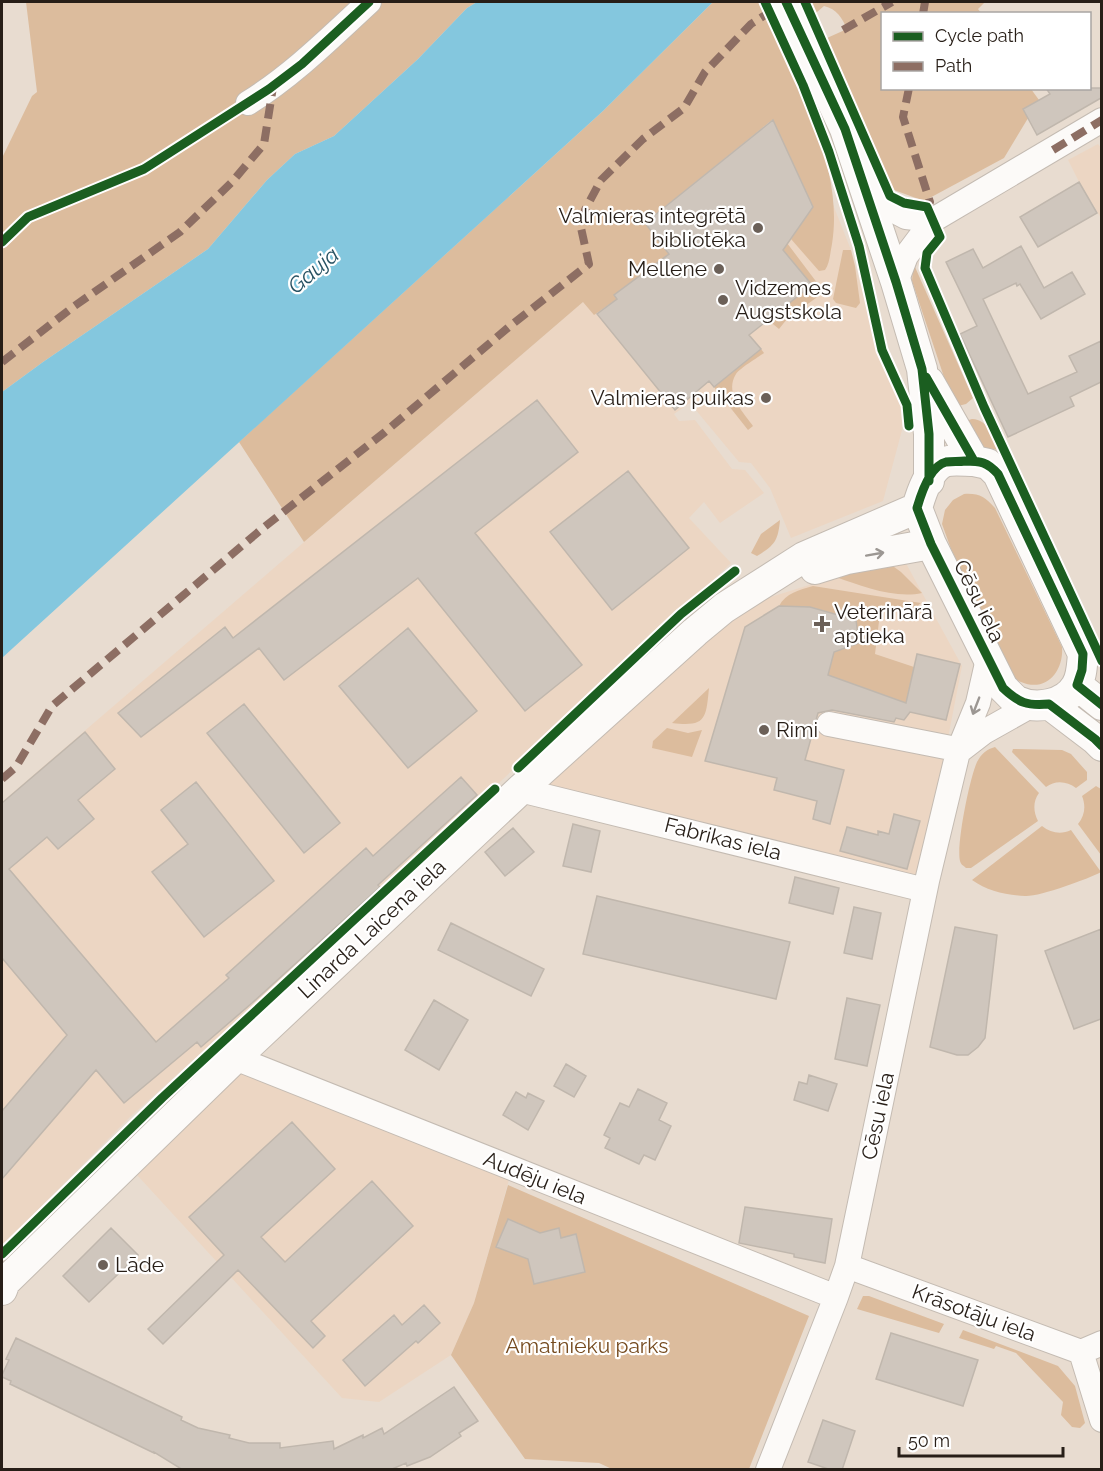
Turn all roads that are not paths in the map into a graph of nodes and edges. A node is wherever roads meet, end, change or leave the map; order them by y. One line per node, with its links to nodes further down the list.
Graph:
1 (369, 2): 3 (street)
2 (792, 15): 5 (main road)
3 (248, 103)
4 (1101, 120): 6 (street)
5 (861, 175): 6 (street); 7 (main road)
6 (933, 220): 7 (street)
7 (896, 282): 8 (main road)
8 (922, 369): 9 (main road); 10 (main road)
9 (974, 461): 10 (main road); 15 (main road)
10 (928, 481): 11 (main road)
11 (917, 508): 12 (main road, Cēsu iela); 13 (main road, Linarda Laicena iela)
12 (931, 544): 13 (main road, Linarda Laicena iela, one-way to 12); 14 (main road, Cēsu iela)
13 (758, 585): 21 (main road, Linarda Laicena iela)
14 (988, 659): 16 (main road, Cēsu iela); 20 (street, Cēsu iela, one-way to 20)
15 (1077, 686): 16 (main road); 17 (main road)
16 (1041, 705): 19 (main road, Cēsu iela); 20 (street)
17 (1101, 705)
18 (829, 724): 20 (street)
19 (1101, 746)
20 (955, 750): 22 (street, Cēsu iela)
21 (520, 790): 22 (street, Fabrikas iela); 23 (main road, Linarda Laicena iela)
22 (925, 890): 24 (street, Cēsu iela)
23 (235, 1058): 25 (main road, Linarda Laicena iela); 26 (street, Audēju iela)
24 (847, 1266): 26 (street, Cēsu iela); 27 (street, Krāsotāju iela)
25 (2, 1290)
26 (836, 1297): 29 (street, Cēsu iela)
27 (1091, 1348): 28 (street)
28 (1101, 1420)
29 (768, 1470)

